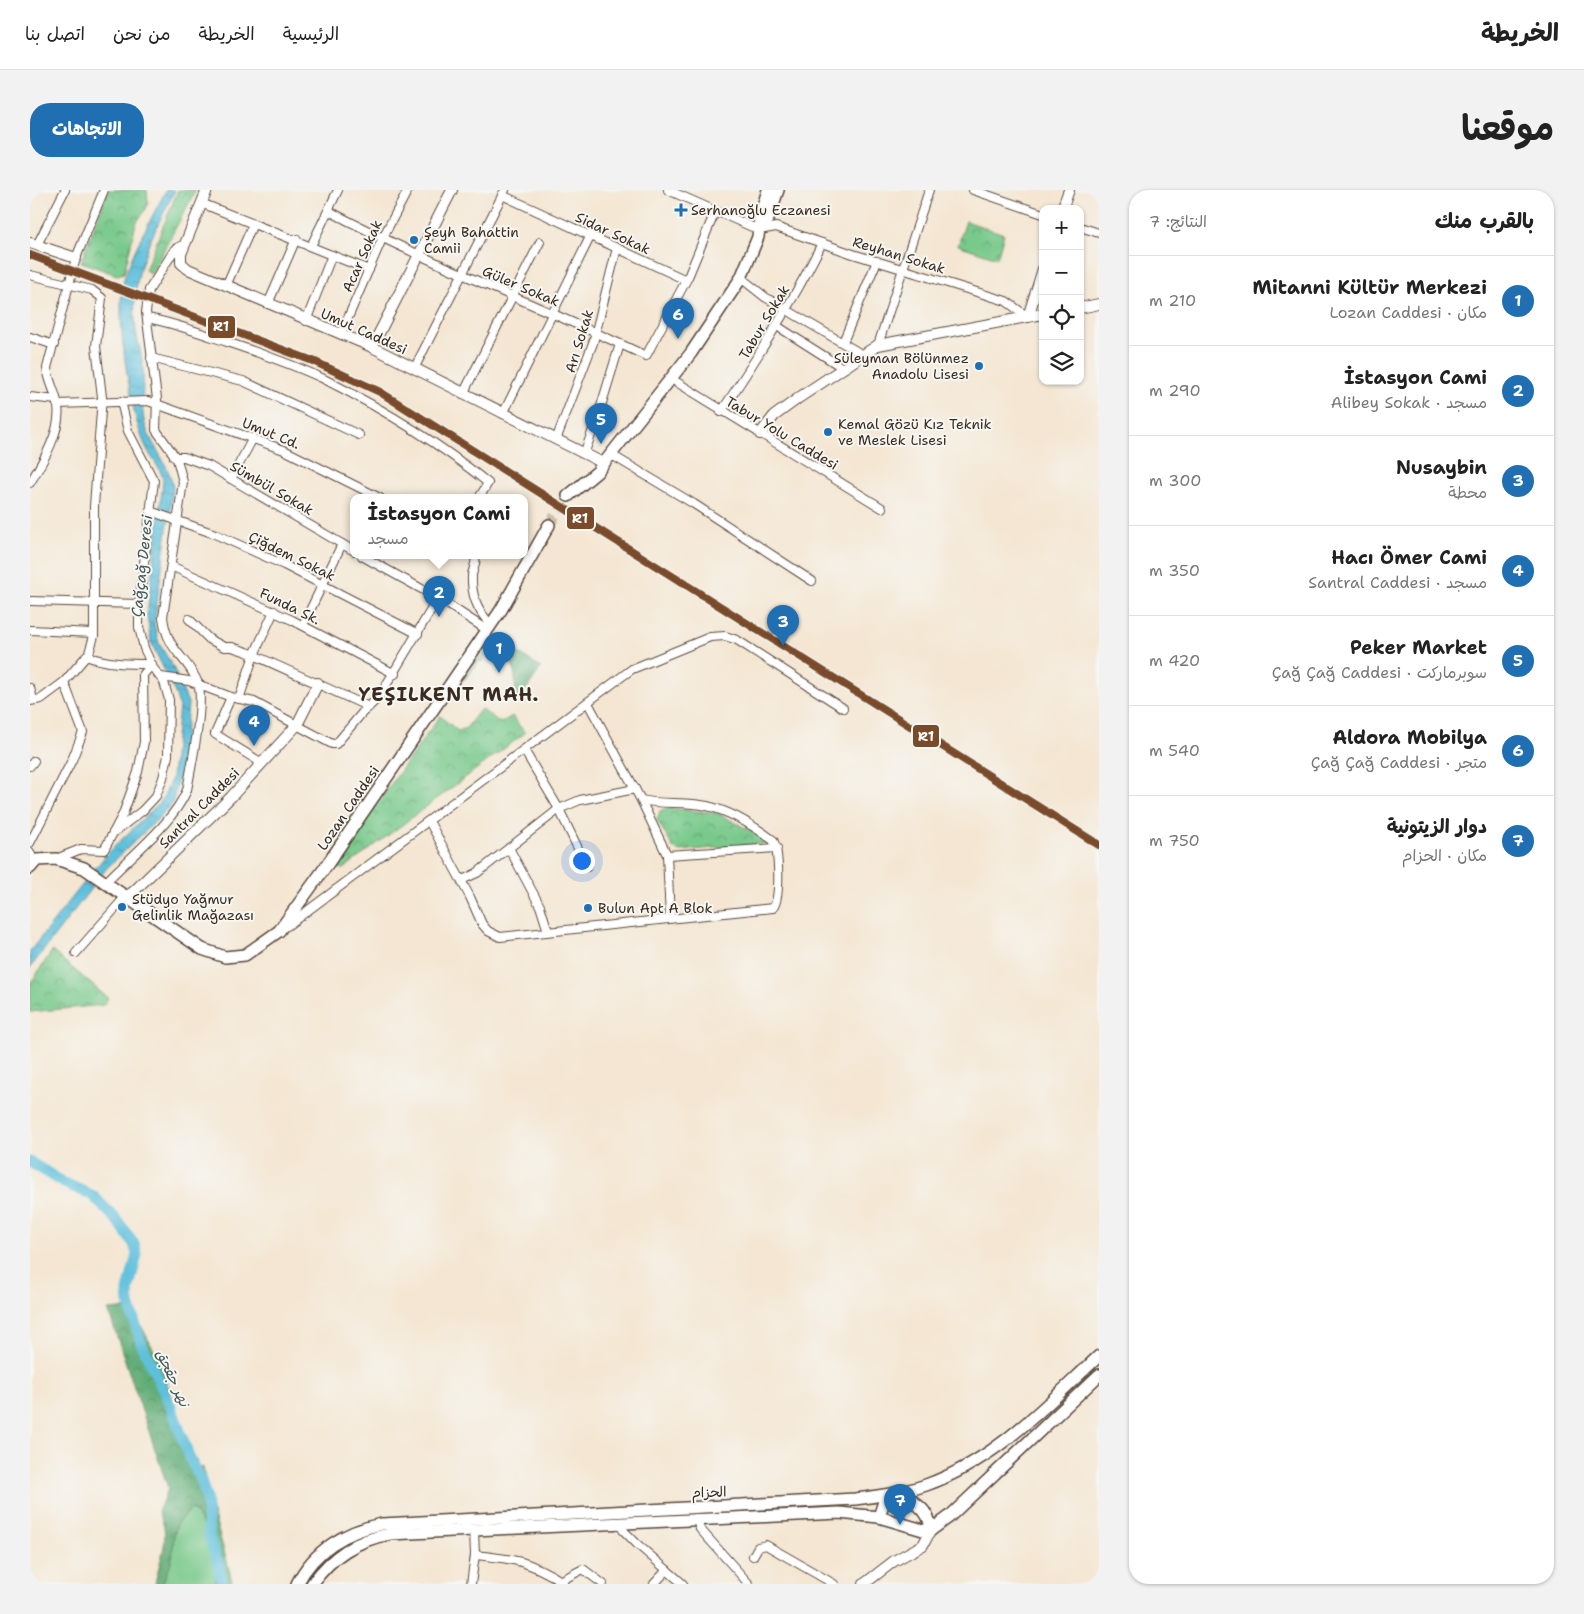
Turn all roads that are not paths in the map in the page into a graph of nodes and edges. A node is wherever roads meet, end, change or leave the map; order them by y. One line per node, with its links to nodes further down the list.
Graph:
1 (65, 190): 29 (street)
2 (104, 190): 35 (street)
3 (206, 190): 15 (street, Umut Caddesi)
4 (338, 190): 17 (street)
5 (408, 190): 26 (street, Acar Sokak)
6 (452, 190): 34 (street)
7 (668, 190): 14 (street)
8 (768, 190): 22 (main road)
9 (778, 190): 22 (main road)
10 (929, 190): 37 (street)
11 (973, 190): 19 (street)
12 (1069, 190): 16 (street)
13 (503, 193): 24 (street, Sidar Sokak); 39 (street)
14 (682, 193): 18 (street)
15 (201, 203): 20 (street); 30 (street, Umut Caddesi)
16 (1063, 205)
17 (329, 211): 26 (street, Güler Sokak); 31 (street)
18 (715, 212): 22 (street); 42 (street)
19 (1039, 213)
20 (253, 224): 25 (street); 45 (street)
21 (1084, 228): 23 (street)
22 (760, 230): 28 (street, Reyhan Sokak); 41 (main road)
23 (1099, 233)
24 (591, 235): 32 (street, Sidar Sokak); 51 (street)
25 (296, 239): 31 (street); 47 (street)
26 (382, 239): 34 (street, Güler Sokak); 38 (street, Acar Sokak)
27 (540, 242): 46 (street)
28 (822, 243): 36 (street, Reyhan Sokak); 50 (street, Tabur Sokak)
29 (34, 244): 35 (street)
30 (185, 244): 45 (street, Umut Caddesi); 54 (street)
31 (311, 246): 33 (street)
32 (618, 248): 42 (street, Sidar Sokak); 57 (street, Arı Sokak)
33 (332, 255): 38 (street); 55 (street)
34 (419, 256): 39 (street, Güler Sokak); 64 (street)
35 (76, 258): 44 (street)
36 (877, 261): 37 (street, Reyhan Sokak); 60 (street)
37 (903, 269): 53 (street, Reyhan Sokak); 63 (street)
38 (369, 270): 58 (street, Acar Sokak)
39 (462, 274): 46 (street, Güler Sokak); 68 (street)
40 (30, 275): 44 (street)
41 (742, 278): 50 (street); 69 (main road)
42 (686, 280): 61 (street, Güler Sokak)
43 (1039, 282): 53 (street)
44 (70, 285): 62 (street); 74 (street)
45 (226, 286): 47 (street, Umut Caddesi)
46 (512, 296): 51 (street, Güler Sokak); 70 (street)
47 (268, 304): 55 (street, Umut Caddesi)
48 (1099, 304): 49 (street)
49 (1084, 307)
50 (787, 309): 56 (street, Tabur Sokak); 60 (street)
51 (553, 314): 57 (street, Güler Sokak); 77 (street)
52 (1039, 315): 53 (street)
53 (1028, 317): 63 (street)
54 (147, 318): 66 (street); 89 (street)
55 (306, 321): 58 (street, Umut Caddesi)
56 (778, 326): 67 (street); 76 (street, Tabur Sokak)
57 (596, 332): 61 (street, Güler Sokak); 81 (street, Arı Sokak)
58 (341, 334): 64 (street, Umut Caddesi)
59 (30, 337): 62 (street)
60 (843, 342): 65 (street)
61 (620, 344): 82 (street)
62 (54, 345): 73 (street)
63 (878, 345): 65 (street)
64 (372, 347): 68 (street, Umut Caddesi)
65 (863, 355): 67 (street)
66 (151, 358): 75 (street); 79 (street)
67 (843, 368): 78 (street)
68 (414, 369): 70 (street, Umut Caddesi)
69 (670, 378): 76 (street, Tabur Yolu Caddesi); 83 (main road)
70 (463, 394): 77 (street, Umut Caddesi)
71 (30, 397): 73 (street, Umut Cd.)
72 (125, 401): 74 (street, Umut Cd.); 75 (street, Umut Cd.); 92 (street)
73 (57, 402): 74 (street, Umut Cd.); 86 (street)
74 (102, 402): 104 (street)
75 (152, 403): 80 (street, Umut Cd.); 84 (street)
76 (721, 412): 78 (street, Tabur Yolu Caddesi)
77 (503, 414): 81 (street, Umut Caddesi)
78 (760, 434): 91 (street, Tabur Yolu Caddesi)
79 (359, 435)
80 (253, 438): 87 (street); 88 (street, Umut Cd.)
81 (556, 440): 82 (street, Umut Caddesi)
82 (584, 454): 85 (street, Umut Caddesi)
83 (610, 454): 85 (main road); 100 (street)
84 (174, 456): 87 (street, Sümbül Sokak); 93 (street)
85 (603, 463): 90 (main road)
86 (31, 479)
87 (231, 479): 95 (street, Sümbül Sokak)
88 (372, 494)
89 (481, 494)
90 (568, 496)
91 (882, 508)
92 (153, 512): 93 (street, Çiğdem Sokak); 105 (street)
93 (175, 518): 99 (street); 101 (street, Çiğdem Sokak)
94 (549, 525): 109 (main road, Lozan Caddesi)
95 (342, 544): 96 (street, Sümbül Sokak); 101 (street)
96 (350, 549)
97 (367, 559): 102 (street)
98 (476, 559): 109 (street)
99 (171, 566): 106 (street, Funda Sk.); 120 (street)
100 (812, 581)
101 (322, 585): 108 (street); 112 (street, Çiğdem Sokak)
102 (438, 598): 109 (street); 112 (street)
103 (30, 602): 104 (street)
104 (92, 604): 105 (street); 111 (street)
105 (139, 604): 115 (street)
106 (274, 612): 108 (street, Funda Sk.); 113 (street)
107 (189, 619): 113 (street)
108 (303, 625): 116 (street, Funda Sk.)
109 (489, 628): 146 (main road, Lozan Caddesi)
110 (30, 630): 111 (street)
111 (94, 634): 114 (street)
112 (418, 634): 116 (street)
113 (254, 655): 119 (street); 122 (street)
114 (86, 656): 115 (street); 118 (street)
115 (152, 664): 117 (street); 134 (street)
116 (394, 674): 125 (street)
117 (160, 678): 120 (street); 134 (street)
118 (64, 682): 123 (street); 135 (street)
119 (318, 683): 125 (street); 127 (street, Santral Caddesi)
120 (198, 684): 122 (street); 142 (street)
121 (30, 688): 123 (street)
122 (235, 698): 127 (street); 129 (street)
123 (31, 700)
124 (588, 703): 126 (street); 128 (street); 130 (street)
125 (369, 707): 127 (street)
126 (843, 708)
127 (297, 725): 129 (street, Santral Caddesi)
128 (524, 750): 132 (street); 133 (street)
129 (262, 763): 144 (street, Santral Caddesi)
130 (635, 789): 131 (street); 132 (street)
131 (641, 800): 137 (street); 138 (street)
132 (559, 809): 136 (street); 141 (street)
133 (429, 821): 143 (street); 146 (street)
134 (113, 833): 139 (street)
135 (30, 843)
136 (509, 848): 143 (street); 147 (street)
137 (778, 848): 138 (street); 145 (street)
138 (667, 855): 145 (street)
139 (56, 860): 140 (main road); 142 (main road, Lozan Caddesi)
140 (31, 861)
141 (588, 867)
142 (104, 880): 144 (main road, Lozan Caddesi)
143 (462, 880): 147 (street)
144 (126, 896): 146 (main road, Lozan Caddesi); 148 (street)
145 (670, 917): 147 (street)
146 (279, 931)
147 (548, 931)
148 (76, 953)
149 (1099, 1356): 151 (main road, الحزام)
150 (1099, 1375): 158 (main road)
151 (900, 1492): 152 (main road, الحزام); 158 (main road)
152 (886, 1495): 153 (main road); 154 (main road, الحزام)
153 (879, 1516): 155 (main road, الحزام); 158 (main road, الحزام)
154 (478, 1517): 157 (main road); 163 (main road, الحزام)
155 (696, 1518): 156 (main road, الحزام); 169 (street)
156 (622, 1522): 157 (main road, الحزام); 161 (street)
157 (476, 1530): 159 (street); 164 (main road, الحزام)
158 (931, 1530): 171 (street)
159 (474, 1555): 162 (street); 165 (street)
160 (753, 1556): 170 (street)
161 (667, 1570): 167 (street); 168 (street)
162 (562, 1583): 166 (street)
163 (297, 1584)
164 (312, 1584)
165 (471, 1584)
166 (603, 1584)
167 (654, 1584)
168 (683, 1584)
169 (749, 1584)
170 (834, 1584)
171 (864, 1584)

